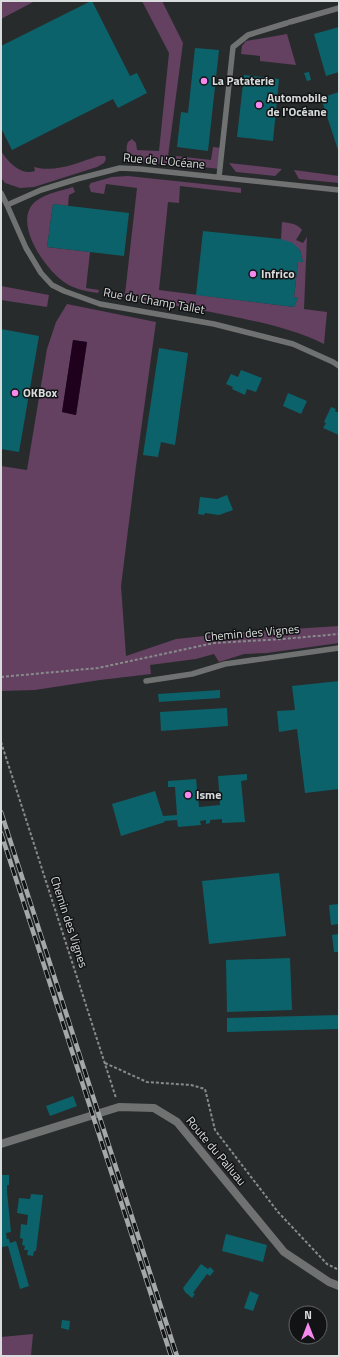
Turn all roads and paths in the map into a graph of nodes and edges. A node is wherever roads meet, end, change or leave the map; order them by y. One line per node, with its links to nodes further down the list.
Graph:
1 (339, 8): 2 (lane)
2 (219, 177): 3 (lane, Rue de L'Océane); 5 (lane, Rue de L'Océane)
3 (339, 190)
4 (1, 193): 5 (lane)
5 (7, 205): 6 (lane, Rue du Champ Tallet)
6 (339, 366)
7 (339, 634): 9 (path, Chemin des Vignes)
8 (339, 648): 10 (lane)
9 (1, 677)
10 (146, 681)
11 (1, 742): 12 (path, Chemin des Vignes)
12 (105, 1063): 13 (path, Chemin des Vignes); 15 (path)
13 (119, 1107): 14 (street, Route du Palluau); 16 (street, Route du Palluau)
14 (1, 1144)
15 (339, 1270)
16 (339, 1286)

